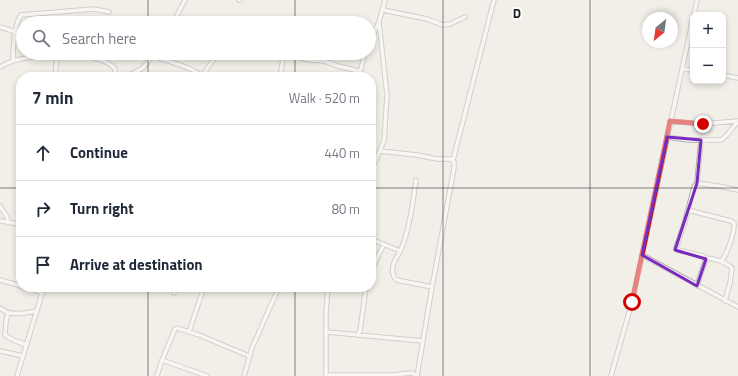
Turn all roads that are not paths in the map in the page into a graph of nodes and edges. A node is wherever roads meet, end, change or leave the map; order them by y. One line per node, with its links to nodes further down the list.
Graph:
1 (185, 0): 9 (street)
2 (385, 0): 5 (street)
3 (494, 0): 44 (street)
4 (697, 0): 7 (street)
5 (383, 10): 10 (street); 11 (street)
6 (109, 12): 8 (street)
7 (694, 12)
8 (20, 16)
9 (177, 16)
10 (465, 17)
11 (380, 22): 13 (street); 42 (street)
12 (0, 27): 15 (street)
13 (376, 30)
14 (690, 30): 27 (street)
15 (16, 32): 25 (street)
16 (18, 60): 25 (street)
17 (56, 60): 30 (street)
18 (100, 60): 31 (street)
19 (149, 60): 32 (street)
20 (167, 60): 33 (street)
21 (213, 60): 34 (street)
22 (282, 60): 35 (street)
23 (309, 60): 29 (street)
24 (363, 60): 29 (street)
25 (13, 61): 26 (street)
26 (0, 67)
27 (682, 69): 28 (street); 38 (street)
28 (690, 70)
29 (359, 71)
30 (55, 72)
31 (116, 72)
32 (138, 72)
33 (192, 72)
34 (206, 72)
35 (281, 72)
36 (726, 76): 37 (street)
37 (738, 78)
38 (670, 121): 39 (street); 40 (street)
39 (738, 122): 41 (street)
40 (667, 137): 41 (street); 56 (street)
41 (701, 140): 46 (street)
42 (380, 151): 43 (street); 44 (street)
43 (376, 160)
44 (453, 160): 63 (street)
45 (416, 180): 55 (street)
46 (697, 183): 47 (street); 49 (street)
47 (738, 190)
48 (0, 206): 51 (street)
49 (688, 210): 57 (street); 59 (street)
50 (0, 221): 51 (street)
51 (8, 223): 52 (street)
52 (16, 224)
53 (376, 241): 54 (street)
54 (384, 244): 55 (street); 58 (street)
55 (400, 251): 63 (street)
56 (642, 255): 62 (street); 89 (street)
57 (705, 258): 59 (street); 62 (street)
58 (376, 260)
59 (723, 261): 69 (street)
60 (0, 280): 61 (street)
61 (16, 285)
62 (697, 286): 69 (street)
63 (432, 287): 77 (street)
64 (43, 292): 72 (street)
65 (202, 292): 74 (street)
66 (277, 292): 81 (street)
67 (328, 292): 75 (street)
68 (365, 292): 76 (street)
69 (725, 301): 70 (street)
70 (738, 307)
71 (0, 308): 73 (street)
72 (37, 311): 73 (street); 78 (street)
73 (8, 313): 78 (street)
74 (189, 332): 81 (street); 82 (street)
75 (327, 332): 76 (street); 83 (street)
76 (358, 333): 77 (street)
77 (423, 341): 88 (street)
78 (27, 345): 80 (street)
79 (0, 351): 80 (street)
80 (23, 356): 84 (street)
81 (249, 356): 87 (street)
82 (162, 360): 85 (street); 86 (street)
83 (326, 375): 88 (street)
84 (17, 376)
85 (157, 376)
86 (207, 376)
87 (244, 376)
88 (417, 376)
89 (611, 376)

